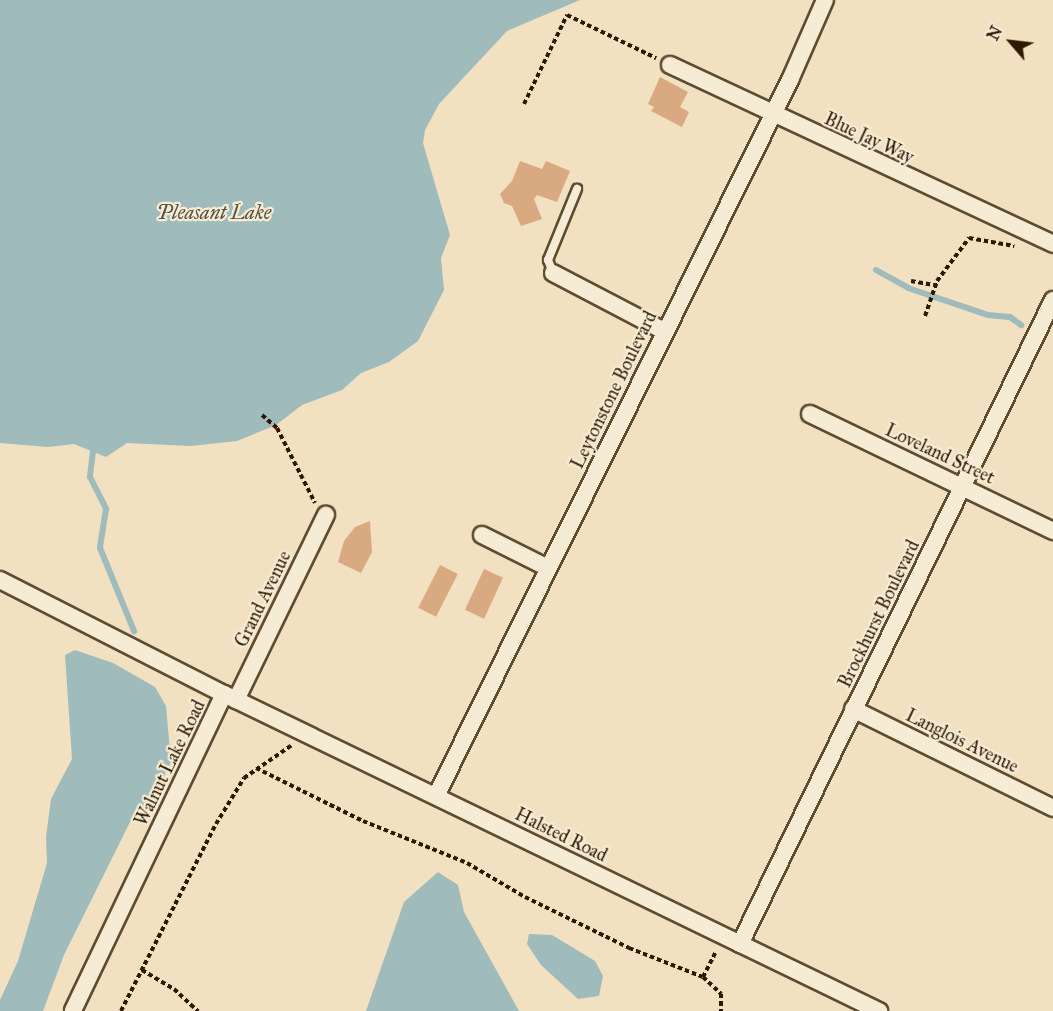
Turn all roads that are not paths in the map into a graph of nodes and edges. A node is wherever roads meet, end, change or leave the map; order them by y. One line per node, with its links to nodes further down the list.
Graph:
1 (825, 0): 3 (street, Leytonstone Boulevard)
2 (670, 65): 3 (street, Blue Jay Way)
3 (772, 116): 5 (street, Blue Jay Way); 8 (street, Leytonstone Boulevard)
4 (577, 189): 6 (lane)
5 (1053, 244)
6 (553, 273): 8 (street)
7 (1053, 300): 10 (street, Brockhurst Boulevard)
8 (664, 331): 14 (street, Leytonstone Boulevard)
9 (810, 414): 10 (street, Loveland Street)
10 (963, 485): 12 (street, Loveland Street); 17 (street, Brockhurst Boulevard)
11 (322, 512): 16 (street, Grand Avenue)
12 (1053, 531)
13 (482, 535): 14 (street)
14 (548, 567): 18 (street, Leytonstone Boulevard)
15 (0, 580): 16 (street, Walnut Lake Road)
16 (230, 697): 18 (street, Halsted Road); 21 (street, Walnut Lake Road)
17 (853, 709): 19 (street, Langlois Avenue); 20 (street, Brockhurst Boulevard)
18 (436, 796): 20 (street, Halsted Road)
19 (1053, 808)
20 (740, 944): 22 (street, Halsted Road)
21 (73, 1011)
22 (879, 1011)

